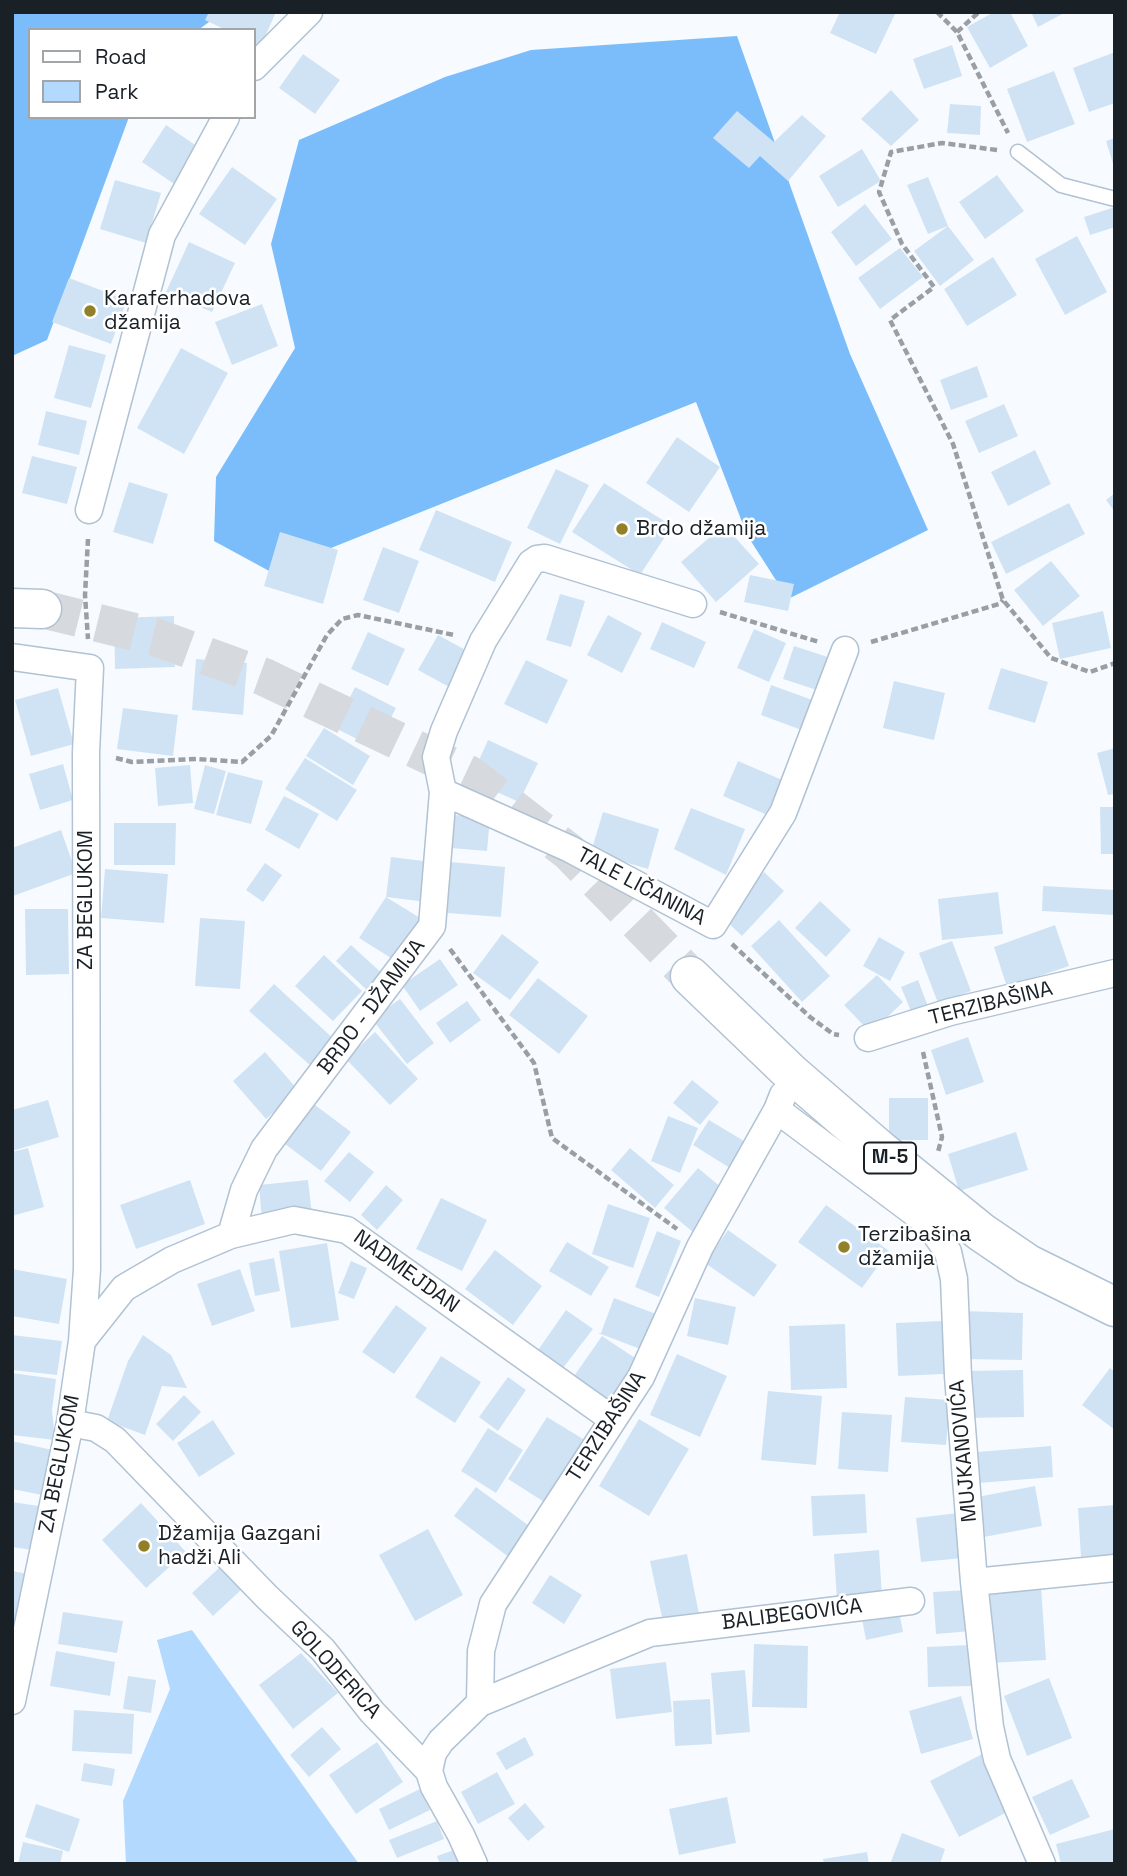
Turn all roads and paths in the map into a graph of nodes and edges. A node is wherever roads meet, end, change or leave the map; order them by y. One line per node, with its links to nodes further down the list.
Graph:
1 (309, 12): 5 (street)
2 (937, 12): 4 (path)
3 (979, 12): 4 (path)
4 (957, 32): 7 (path)
5 (256, 65)
6 (225, 119): 9 (street)
7 (1018, 152): 8 (lane); 14 (path)
8 (1115, 199)
9 (89, 510): 15 (path)
10 (693, 604): 11 (street, BRDO - DŽAMIJA)
11 (483, 640): 16 (path); 17 (street, BRDO - DŽAMIJA)
12 (845, 650): 18 (street, TALE LIČANINA)
13 (12, 657): 15 (street)
14 (1115, 663)
15 (90, 668): 16 (street, ZA BEGLUKOM)
16 (86, 751): 30 (street, ZA BEGLUKOM)
17 (443, 792): 18 (street, TALE LIČANINA); 19 (street, BRDO - DŽAMIJA)
18 (712, 925): 23 (path)
19 (432, 926): 27 (street, BRDO - DŽAMIJA); 28 (path)
20 (1115, 973): 22 (street, TERZIBAŠINA)
21 (690, 976): 24 (main road, M-5)
22 (917, 1023): 23 (street, TERZIBAŠINA); 26 (path)
23 (868, 1038)
24 (792, 1074): 25 (street, TERZIBAŠINA); 26 (main road, M-5)
25 (777, 1110): 28 (street, TERZIBAŠINA); 34 (street, MUJKANOVIĆA)
26 (930, 1191): 29 (main road, M-5)
27 (231, 1235): 30 (street, NADMEJDAN); 31 (street, NADMEJDAN)
28 (700, 1247): 31 (street, TERZIBAŠINA)
29 (1115, 1307)
30 (82, 1341): 32 (street, ZA BEGLUKOM)
31 (612, 1419): 37 (street, TERZIBAŠINA)
32 (70, 1423): 36 (street, ZA BEGLUKOM); 38 (street, GOLODERICA)
33 (1115, 1568): 34 (street)
34 (974, 1582): 40 (street, MUJKANOVIĆA)
35 (911, 1601): 37 (street, BALIBEGOVIĆA)
36 (12, 1701)
37 (480, 1703): 38 (street)
38 (429, 1771): 39 (street, GOLODERICA)
39 (474, 1864)
40 (1042, 1864)

